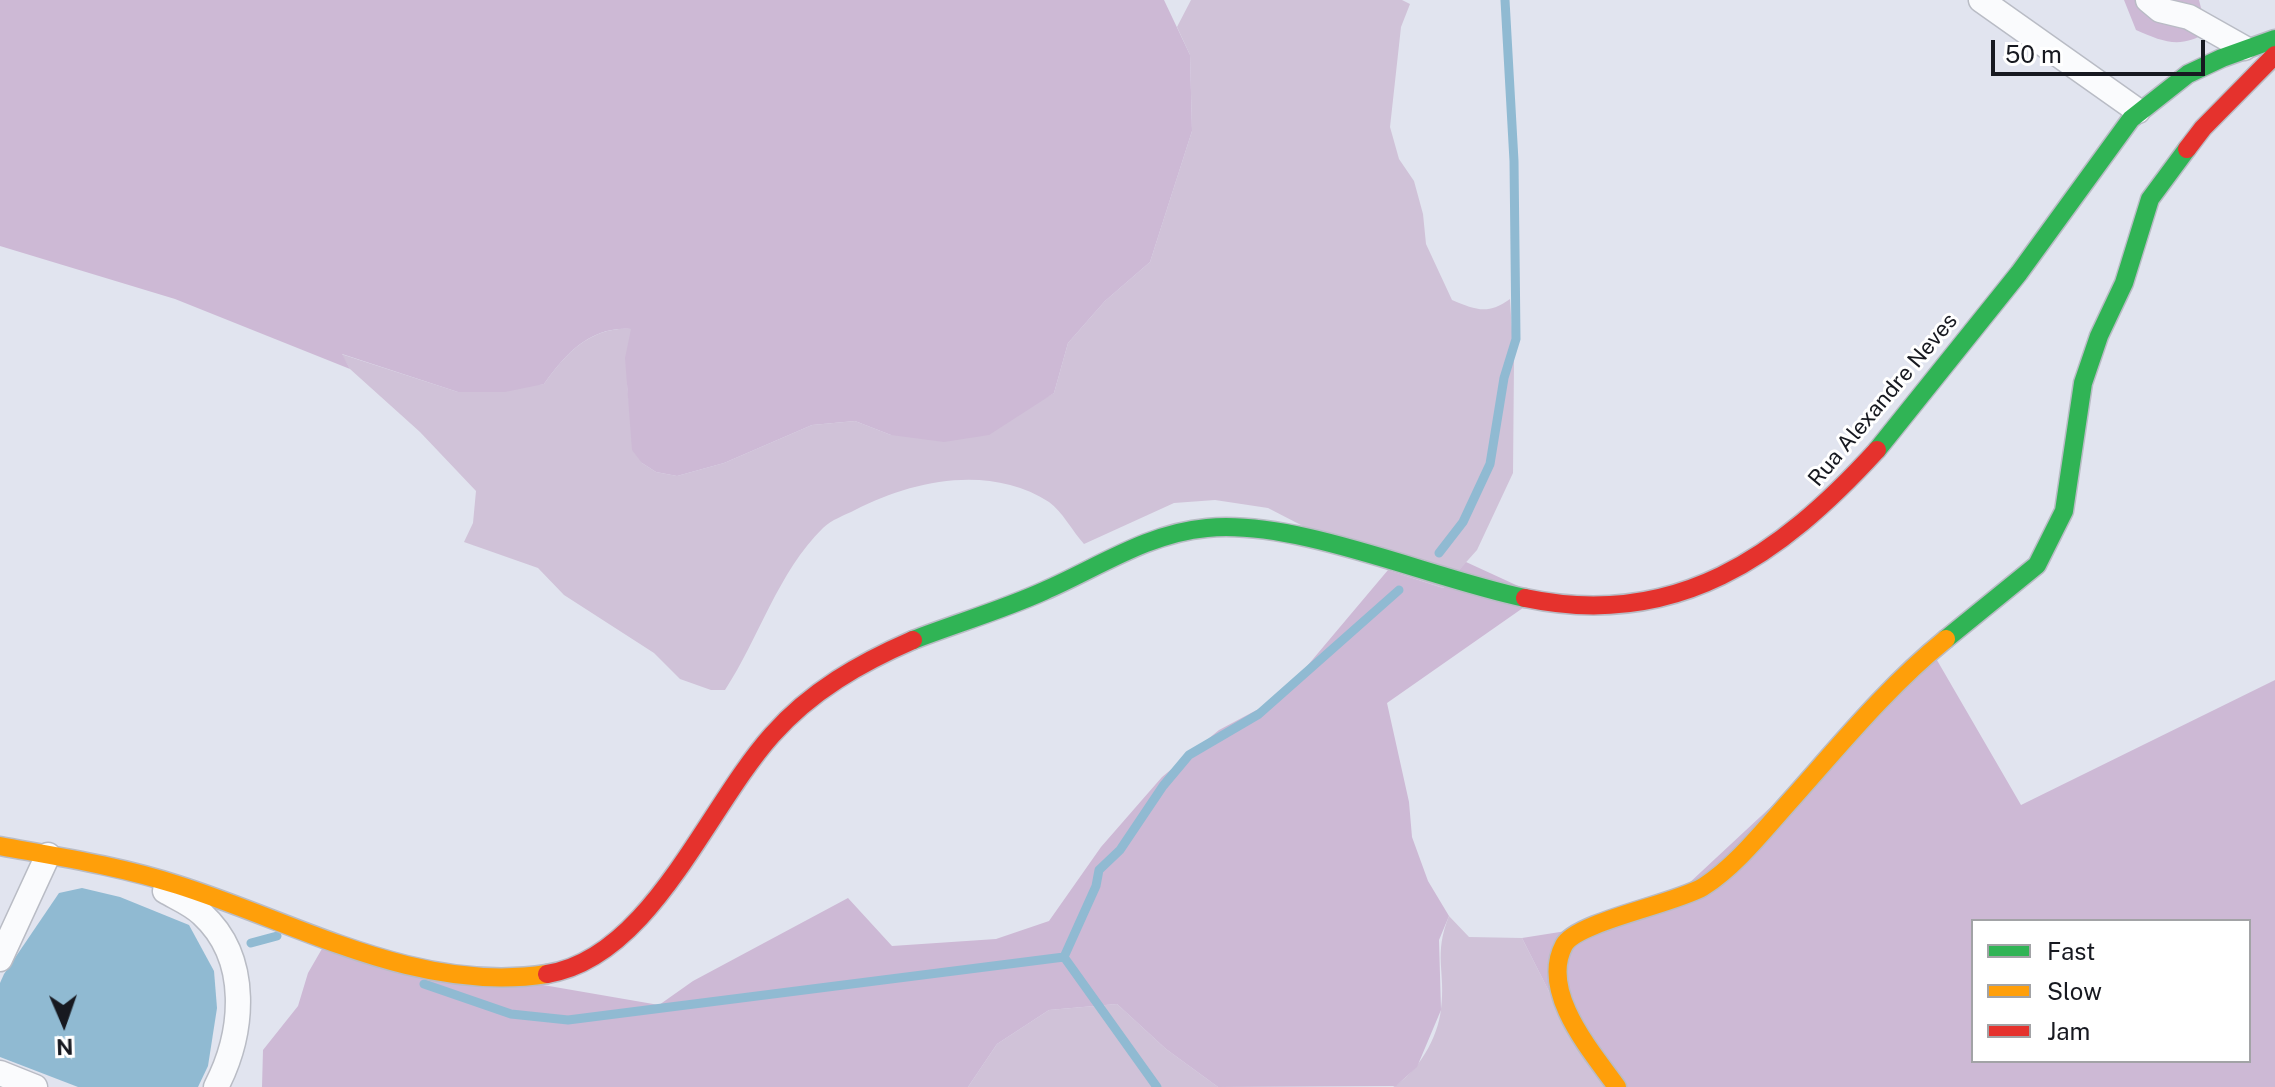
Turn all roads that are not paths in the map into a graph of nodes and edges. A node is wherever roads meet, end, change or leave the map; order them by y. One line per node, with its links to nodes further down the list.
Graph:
1 (1981, 0): 6 (street)
2 (2148, 0): 4 (street)
3 (2275, 39): 4 (street, Rua Alexandre Neves)
4 (2244, 48): 6 (street, Rua Alexandre Neves)
5 (2275, 55): 14 (street)
6 (2138, 111): 9 (street, Rua Alexandre Neves)
7 (0, 846): 8 (street, Rua Alexandre Neves)
8 (48, 855): 9 (street, Rua Alexandre Neves); 10 (street)
9 (133, 870): 13 (street)
10 (0, 959)
11 (0, 1073): 12 (street)
12 (35, 1087)
13 (216, 1087)
14 (1617, 1087)

